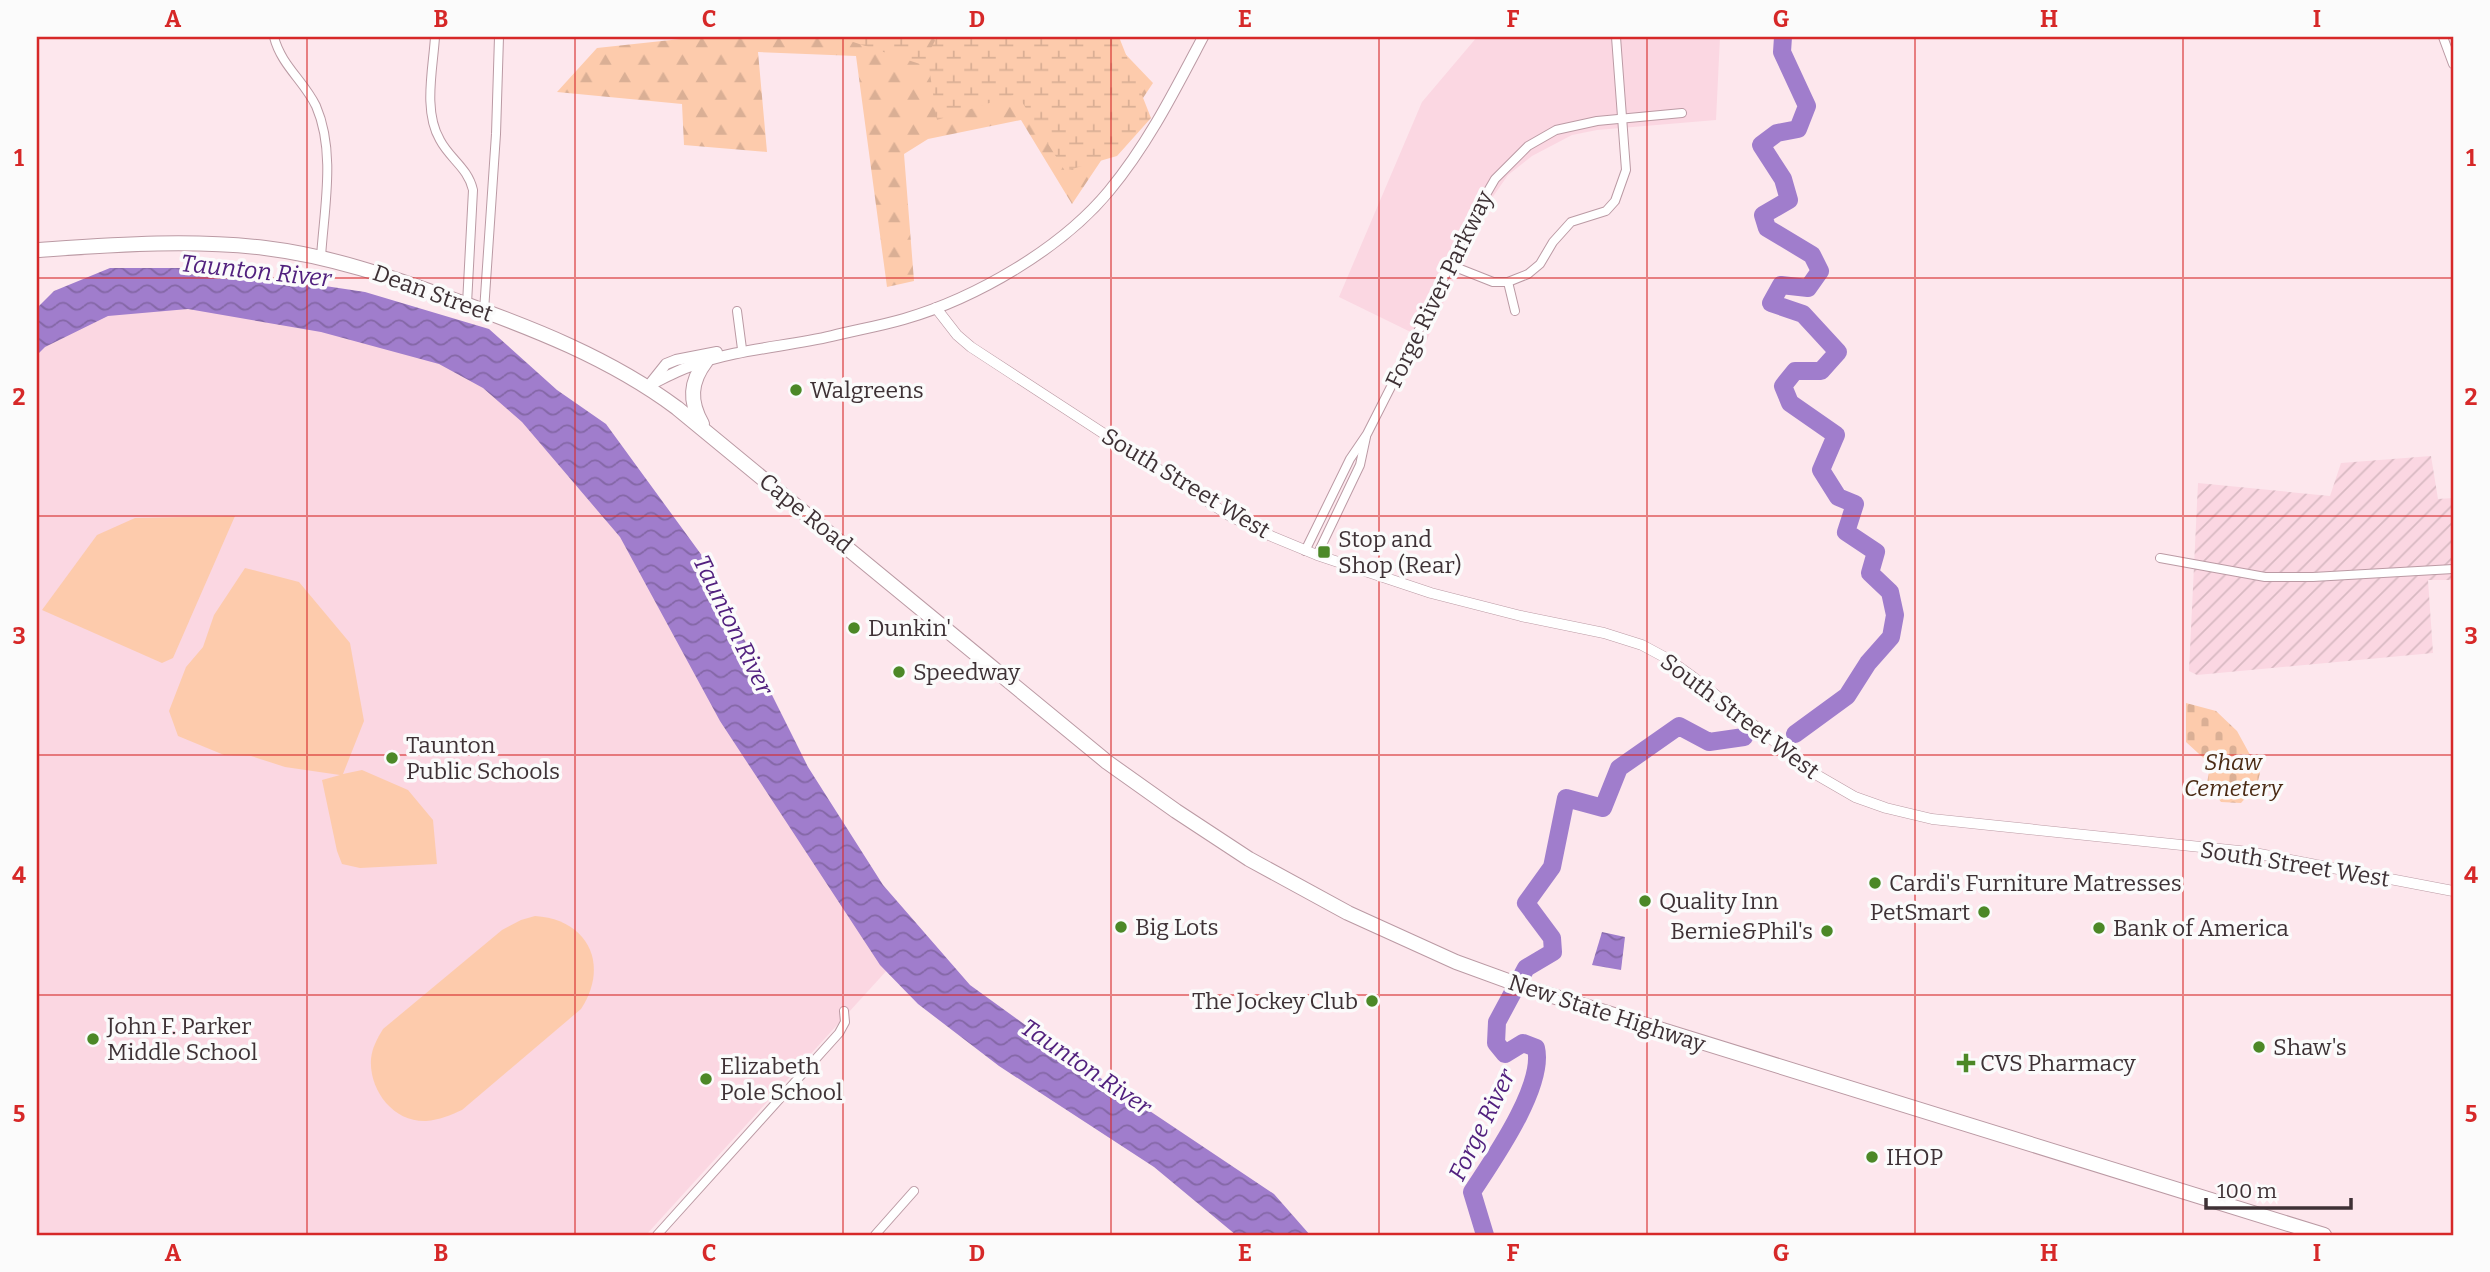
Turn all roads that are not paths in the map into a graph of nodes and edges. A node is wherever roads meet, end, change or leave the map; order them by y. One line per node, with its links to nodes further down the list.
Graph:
1 (274, 37): 11 (street)
2 (435, 37): 14 (street)
3 (499, 37): 16 (street)
4 (1203, 37): 15 (main road)
5 (1616, 37): 9 (street)
6 (2442, 37): 7 (street)
7 (2453, 64)
8 (1682, 113): 9 (street, Forge River Parkway)
9 (1623, 119): 12 (street, Forge River Parkway); 13 (street)
10 (37, 250): 11 (highway, Dean Street)
11 (321, 257): 14 (highway, Dean Street)
12 (1450, 265): 13 (street); 23 (street, Forge River Parkway)
13 (1508, 282): 18 (street)
14 (467, 304): 16 (highway, Dean Street)
15 (936, 308): 19 (main road); 25 (street, South Street West)
16 (484, 311): 22 (highway, Dean Street)
17 (737, 311): 20 (street)
18 (1515, 311)
19 (786, 346): 20 (main road); 21 (main road)
20 (742, 349): 22 (main road)
21 (706, 361): 22 (main road); 24 (highway)
22 (648, 386): 24 (highway, Cape Road)
23 (1367, 434): 25 (street, Forge River Parkway); 26 (street, Forge River Parkway)
24 (712, 436): 29 (highway, Cape Road)
25 (1305, 551): 26 (street, South Street West)
26 (1317, 555): 30 (street, South Street West)
27 (2160, 558): 28 (street)
28 (2453, 569)
29 (962, 642): 35 (highway, New State Highway)
30 (2453, 891)
31 (844, 1011): 33 (street)
32 (914, 1191): 34 (street)
33 (657, 1235)
34 (875, 1235)
35 (2324, 1235)

